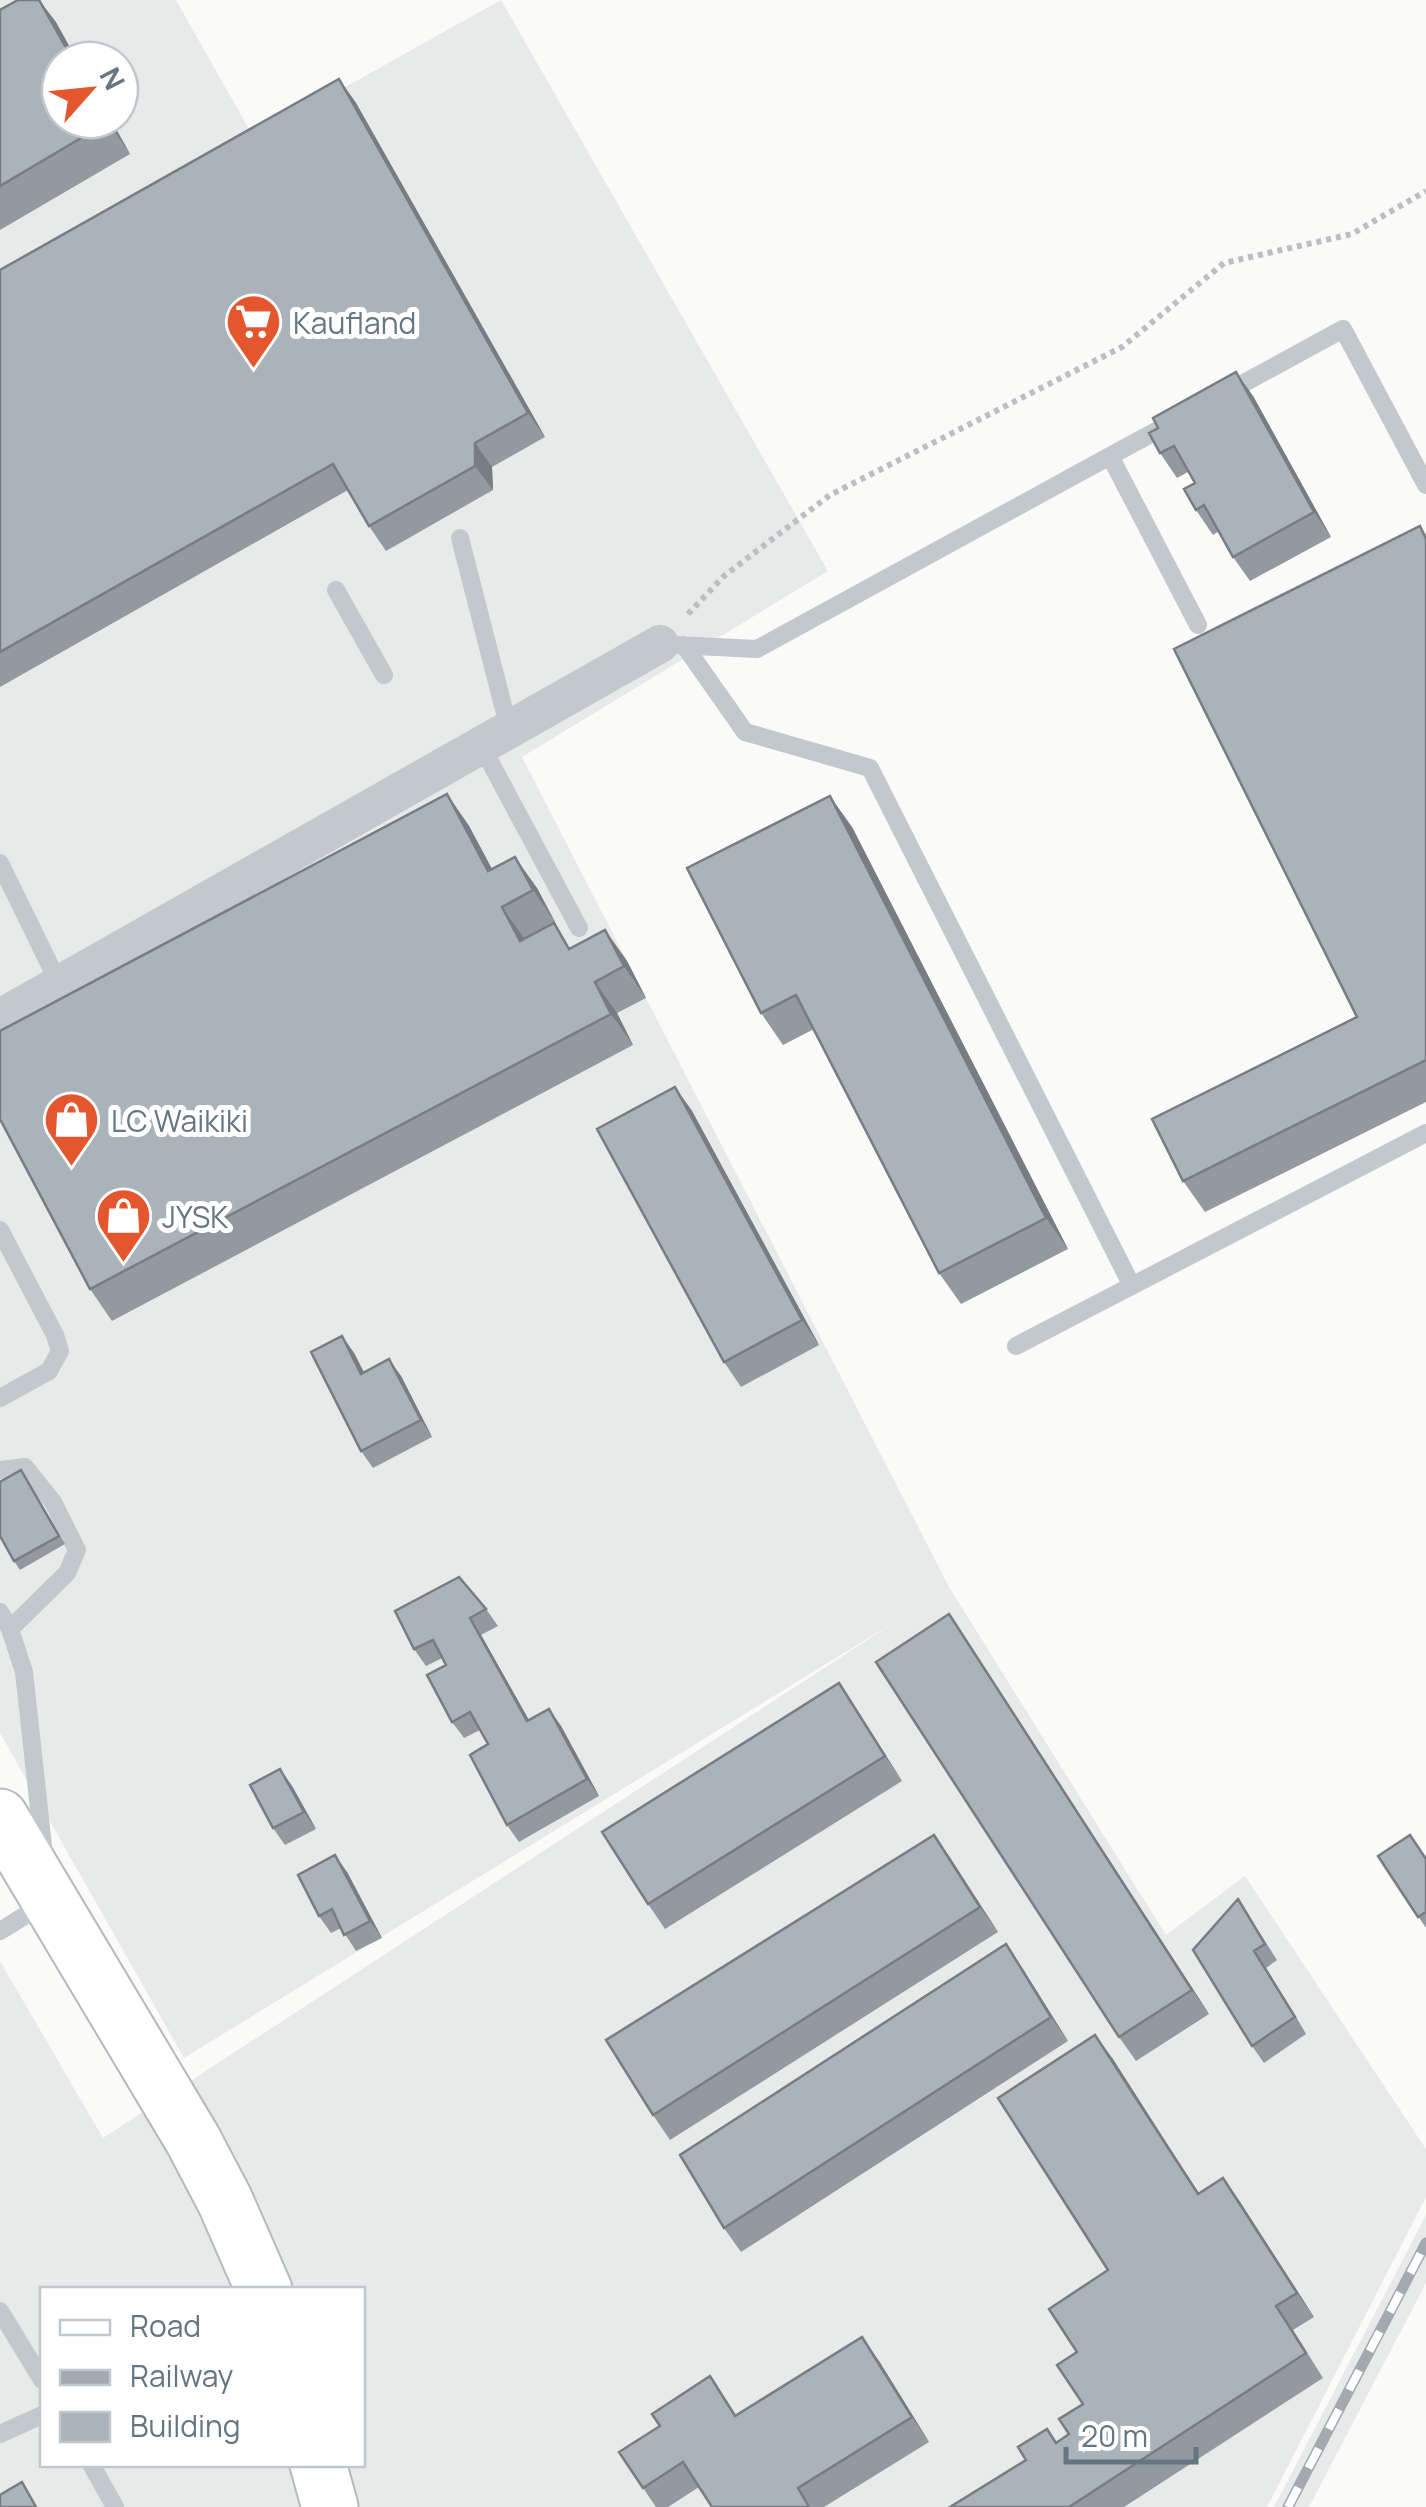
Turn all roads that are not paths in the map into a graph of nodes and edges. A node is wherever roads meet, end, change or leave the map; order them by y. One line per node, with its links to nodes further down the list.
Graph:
1 (1110, 456): 2 (lane); 5 (lane); 6 (lane)
2 (1426, 486)
3 (460, 538): 8 (lane)
4 (336, 590): 7 (lane)
5 (1198, 625)
6 (672, 644): 8 (street); 15 (lane)
7 (384, 674)
8 (495, 737): 10 (lane); 11 (street)
9 (0, 863): 11 (lane)
10 (579, 928)
11 (60, 984): 12 (street)
12 (0, 1018)
13 (1426, 1133): 15 (lane)
14 (0, 1230): 17 (lane)
15 (1132, 1286): 16 (lane)
16 (1016, 1346)
17 (0, 1398)
18 (0, 1470): 20 (lane)
19 (0, 1612): 20 (lane)
20 (10, 1629): 22 (lane)
21 (0, 1817): 22 (main road)
22 (50, 1901): 23 (lane); 24 (main road)
23 (0, 1932)
24 (263, 2287)
25 (0, 2312): 26 (lane)
26 (40, 2377)
27 (40, 2415): 28 (lane)
28 (0, 2434)
29 (93, 2467): 31 (lane)
30 (319, 2467): 32 (main road)
31 (114, 2507)
32 (330, 2507)

